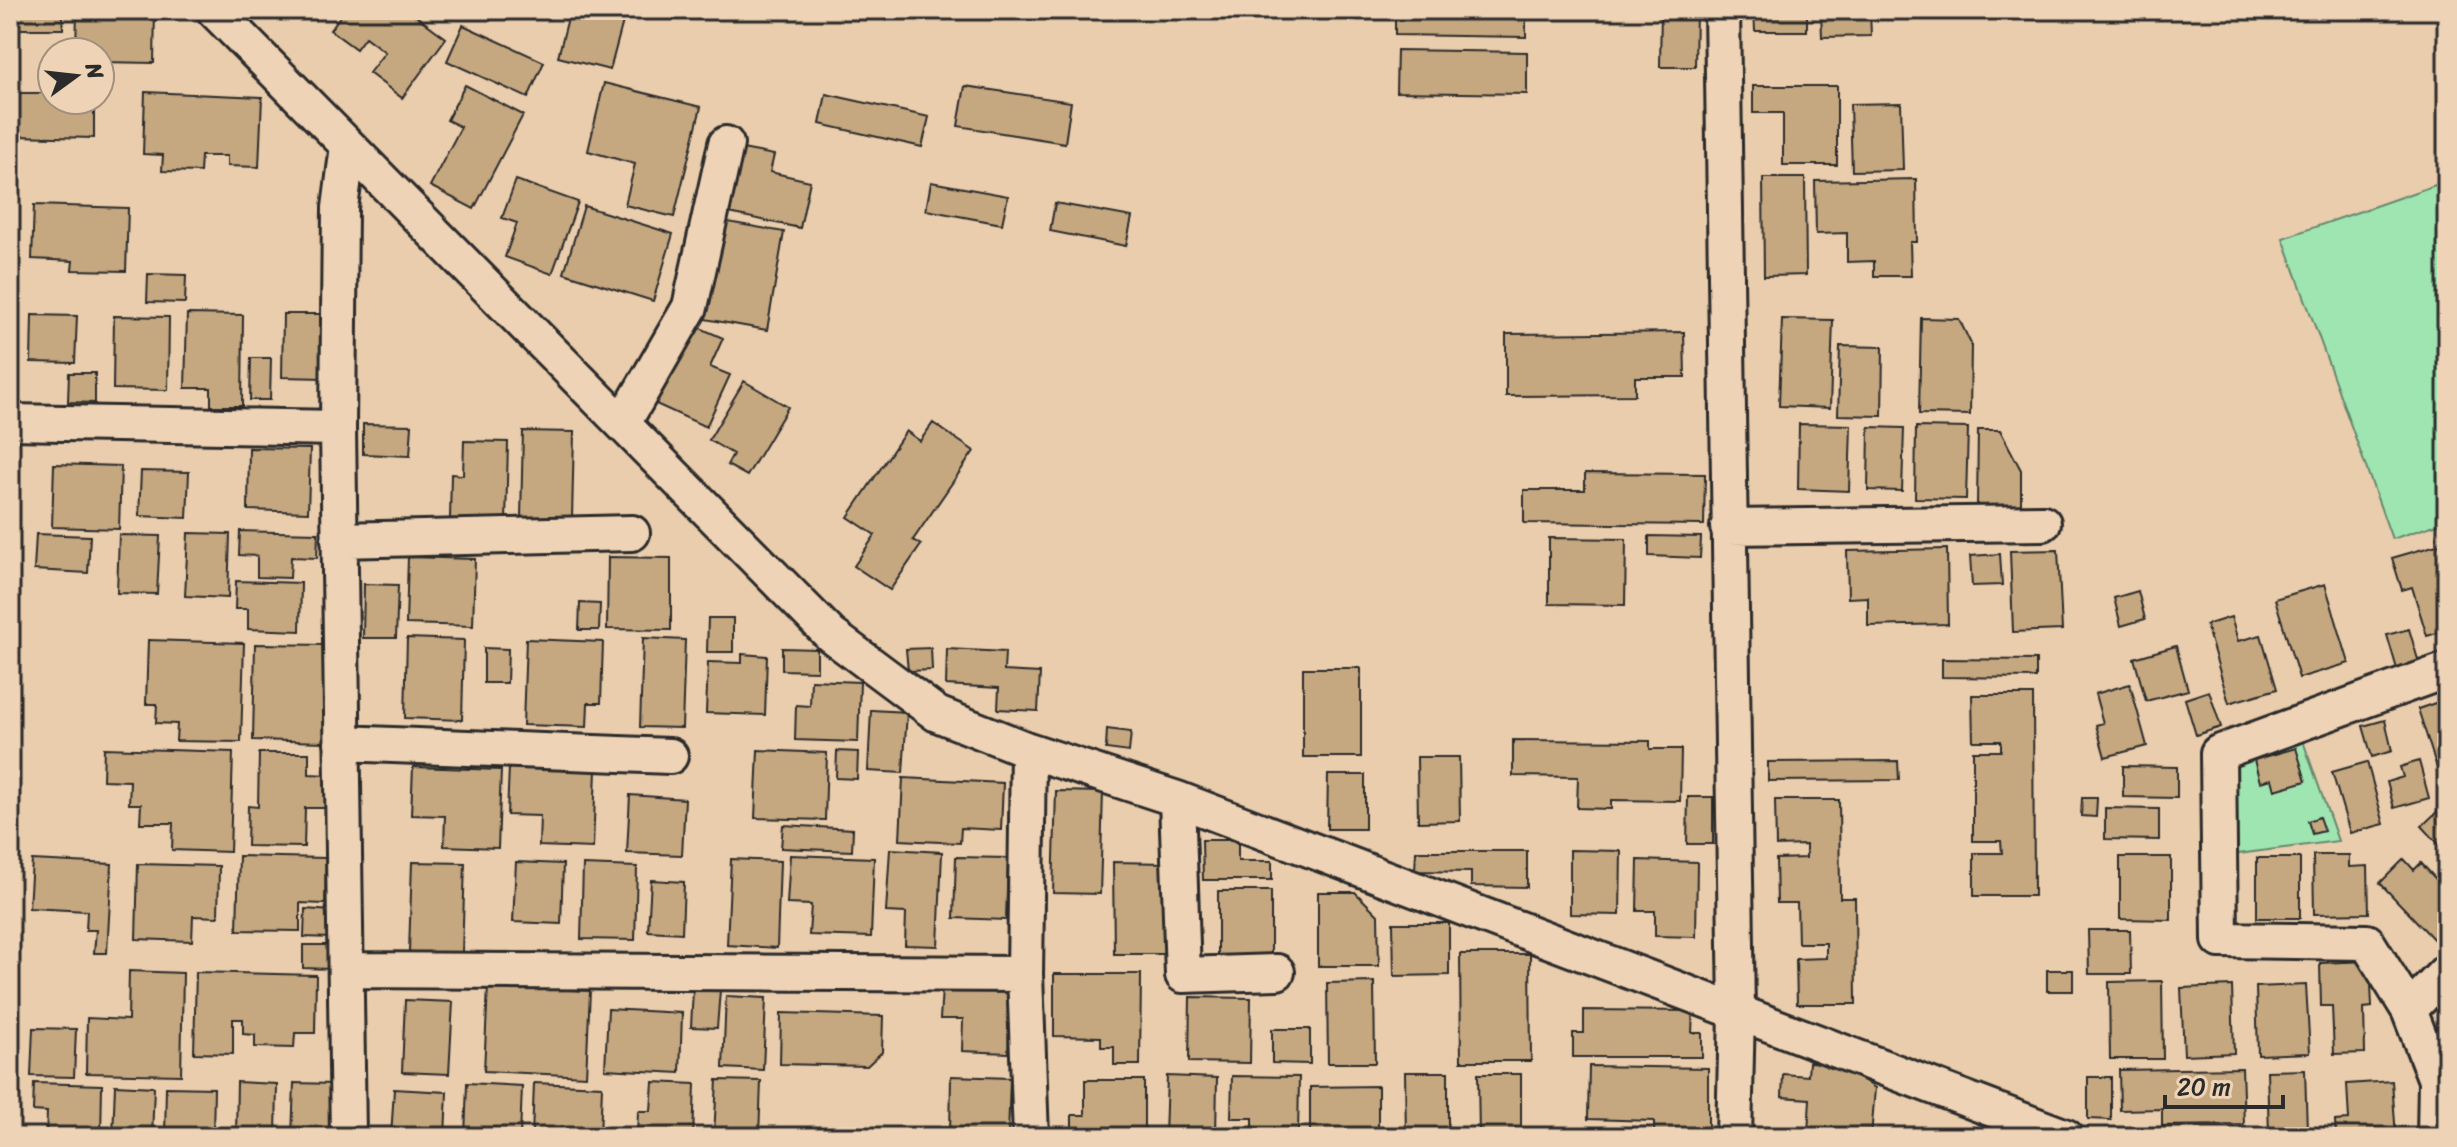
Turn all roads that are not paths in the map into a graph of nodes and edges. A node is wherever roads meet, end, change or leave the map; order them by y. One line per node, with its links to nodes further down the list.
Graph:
1 (214, 10): 4 (street)
2 (1722, 10): 9 (street)
3 (726, 144): 6 (street)
4 (348, 146): 6 (street); 7 (street)
5 (10, 422): 7 (street)
6 (623, 423): 14 (street)
7 (338, 428): 11 (street)
8 (2043, 523): 9 (street)
9 (1728, 527): 22 (street)
10 (632, 533): 11 (street)
11 (339, 540): 13 (street)
12 (2447, 670): 21 (street)
13 (342, 743): 15 (street); 17 (street)
14 (1028, 750): 16 (street); 20 (street)
15 (670, 756)
16 (1177, 799): 19 (street); 22 (street)
17 (346, 970): 20 (street); 23 (street)
18 (2447, 971): 21 (street)
19 (1277, 972)
20 (1025, 974): 24 (street)
21 (2409, 1010): 27 (street)
22 (1737, 1012): 25 (street); 26 (street)
23 (348, 1137)
24 (1031, 1137)
25 (1734, 1137)
26 (2066, 1137)
27 (2435, 1137)

